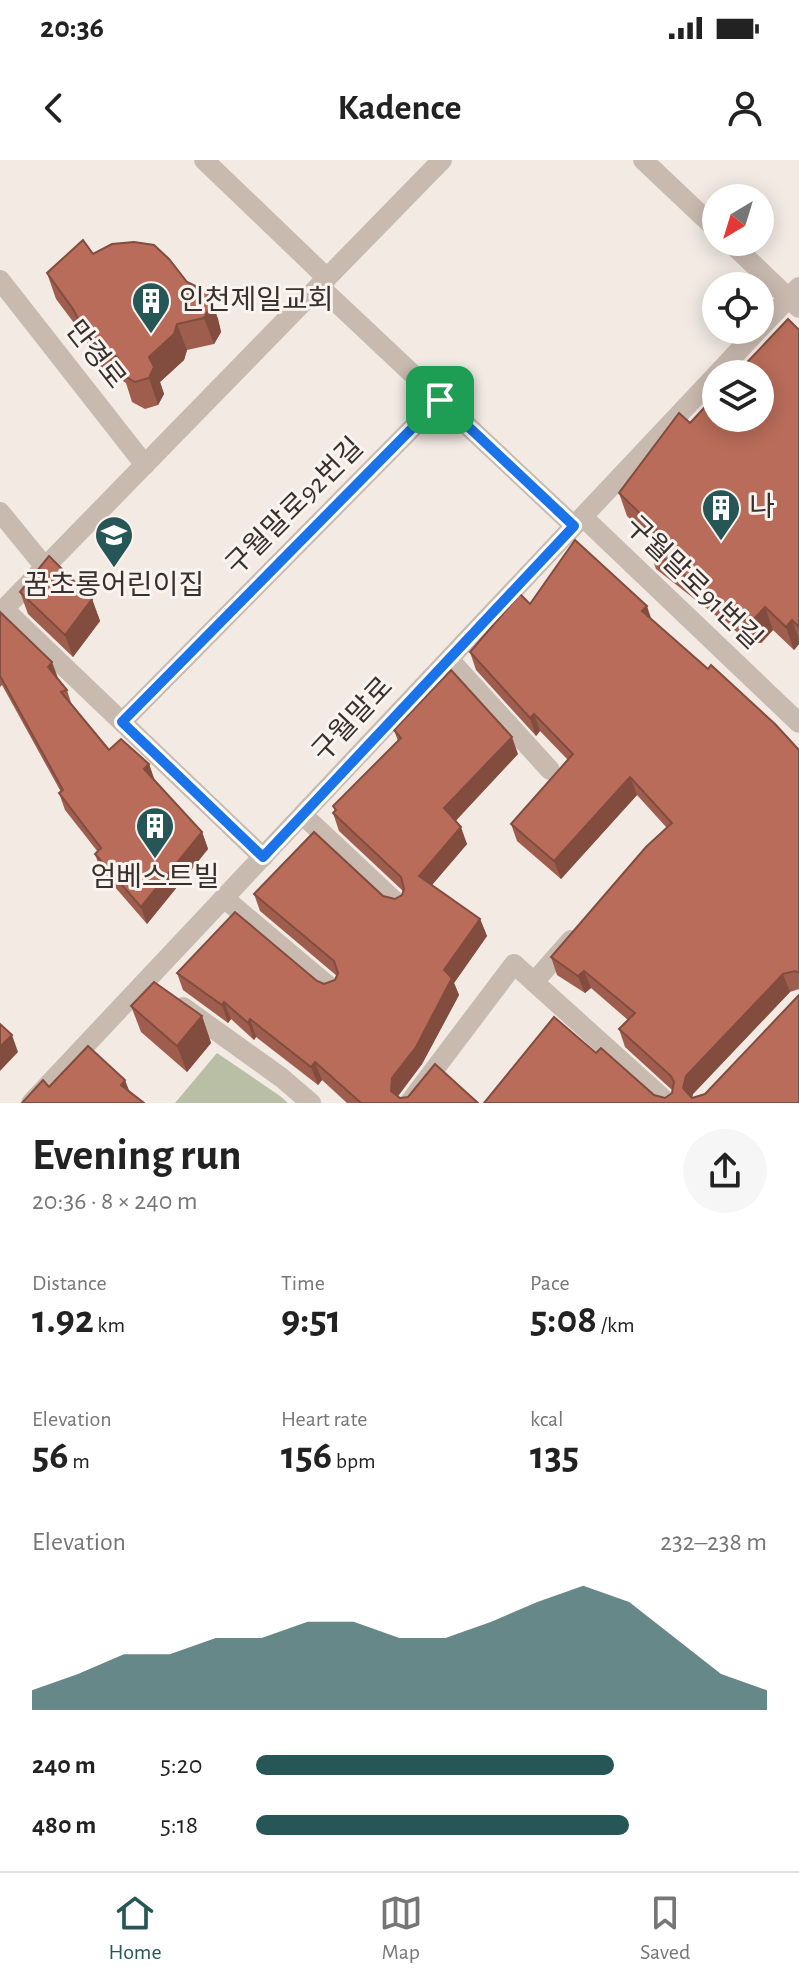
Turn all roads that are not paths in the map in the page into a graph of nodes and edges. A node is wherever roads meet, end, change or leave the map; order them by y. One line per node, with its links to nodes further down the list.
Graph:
1 (204, 160): 7 (street)
2 (442, 160): 7 (street)
3 (643, 160): 4 (street)
4 (702, 216)
5 (746, 256): 8 (street)
6 (0, 280): 14 (street, 만경로)
7 (323, 282): 13 (street); 14 (street)
8 (795, 298): 9 (street, 구월말로)
9 (774, 316)
10 (745, 344): 11 (street, 구월말로)
11 (729, 360)
12 (702, 389): 16 (street, 구월말로)
13 (440, 400): 16 (street); 20 (street, 구월말로92번길)
14 (145, 465): 17 (street)
15 (0, 512): 17 (street)
16 (578, 521): 19 (street, 구월말로); 21 (street, 구월말로91번길)
17 (45, 567): 18 (street)
18 (2, 611): 20 (street)
19 (449, 659): 22 (street); 23 (street, 구월말로)
20 (122, 722): 24 (street)
21 (799, 723)
22 (550, 770)
23 (303, 815): 24 (street, 구월말로); 26 (street)
24 (263, 857): 25 (street, 구월말로)
25 (224, 898): 29 (street, 구월말로); 30 (street)
26 (398, 904)
27 (584, 924): 28 (street)
28 (534, 982): 33 (street); 34 (street)
29 (159, 989): 31 (street, 구월말로); 32 (street)
30 (332, 989)
31 (31, 1103)
32 (311, 1103)
33 (409, 1103)
34 (668, 1103)

